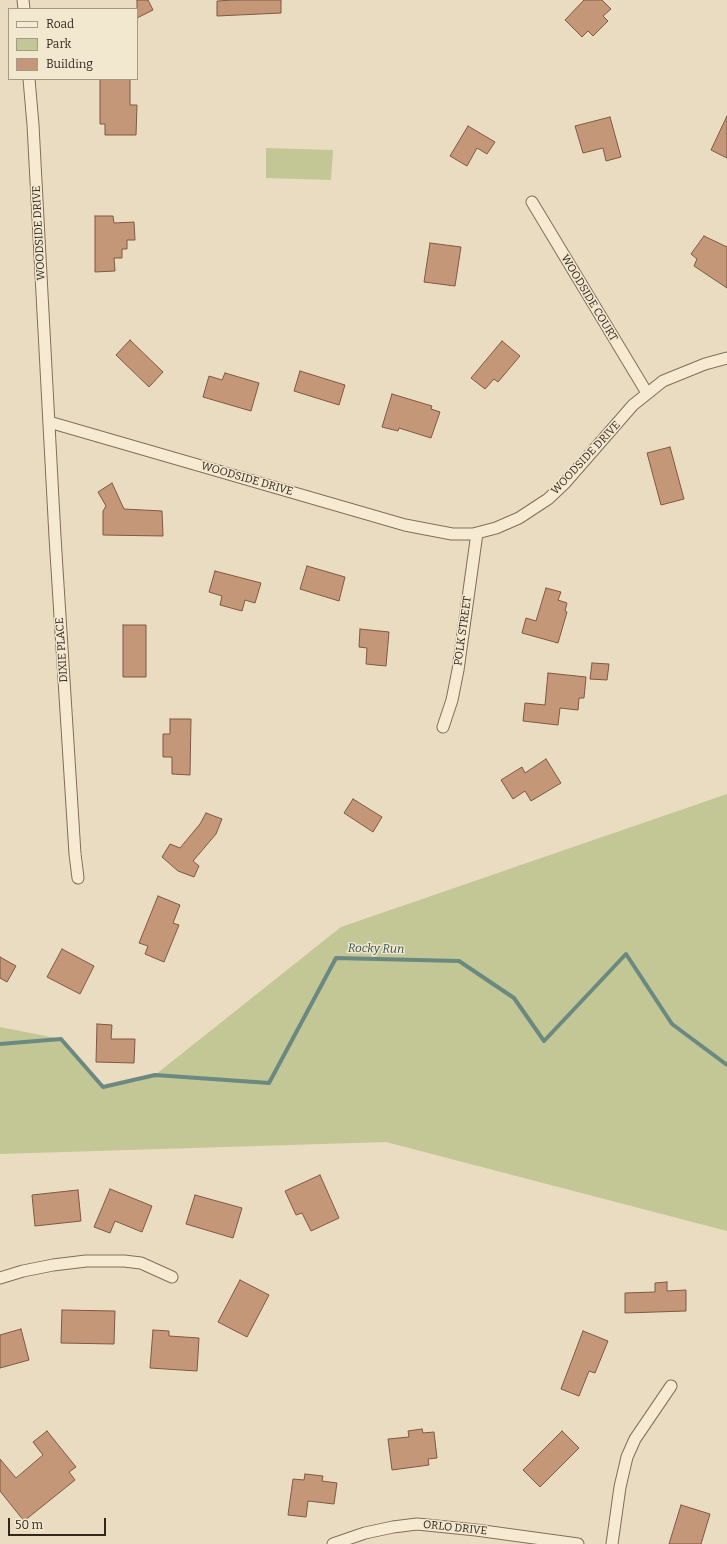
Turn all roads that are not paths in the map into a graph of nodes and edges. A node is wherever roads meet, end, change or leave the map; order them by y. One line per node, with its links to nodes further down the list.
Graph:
1 (28, 80): 5 (street, WOODSIDE DRIVE)
2 (532, 202): 4 (street, WOODSIDE COURT)
3 (727, 358): 4 (street, WOODSIDE DRIVE)
4 (647, 393): 6 (street, WOODSIDE DRIVE)
5 (49, 422): 6 (street, WOODSIDE DRIVE); 8 (street, DIXIE PLACE)
6 (477, 533): 7 (street, POLK STREET)
7 (443, 727)
8 (78, 878)
9 (172, 1277): 10 (street)
10 (0, 1278)
11 (671, 1386): 14 (street)
12 (333, 1544): 13 (street, ORLO DRIVE)
13 (578, 1544)
14 (612, 1544)

